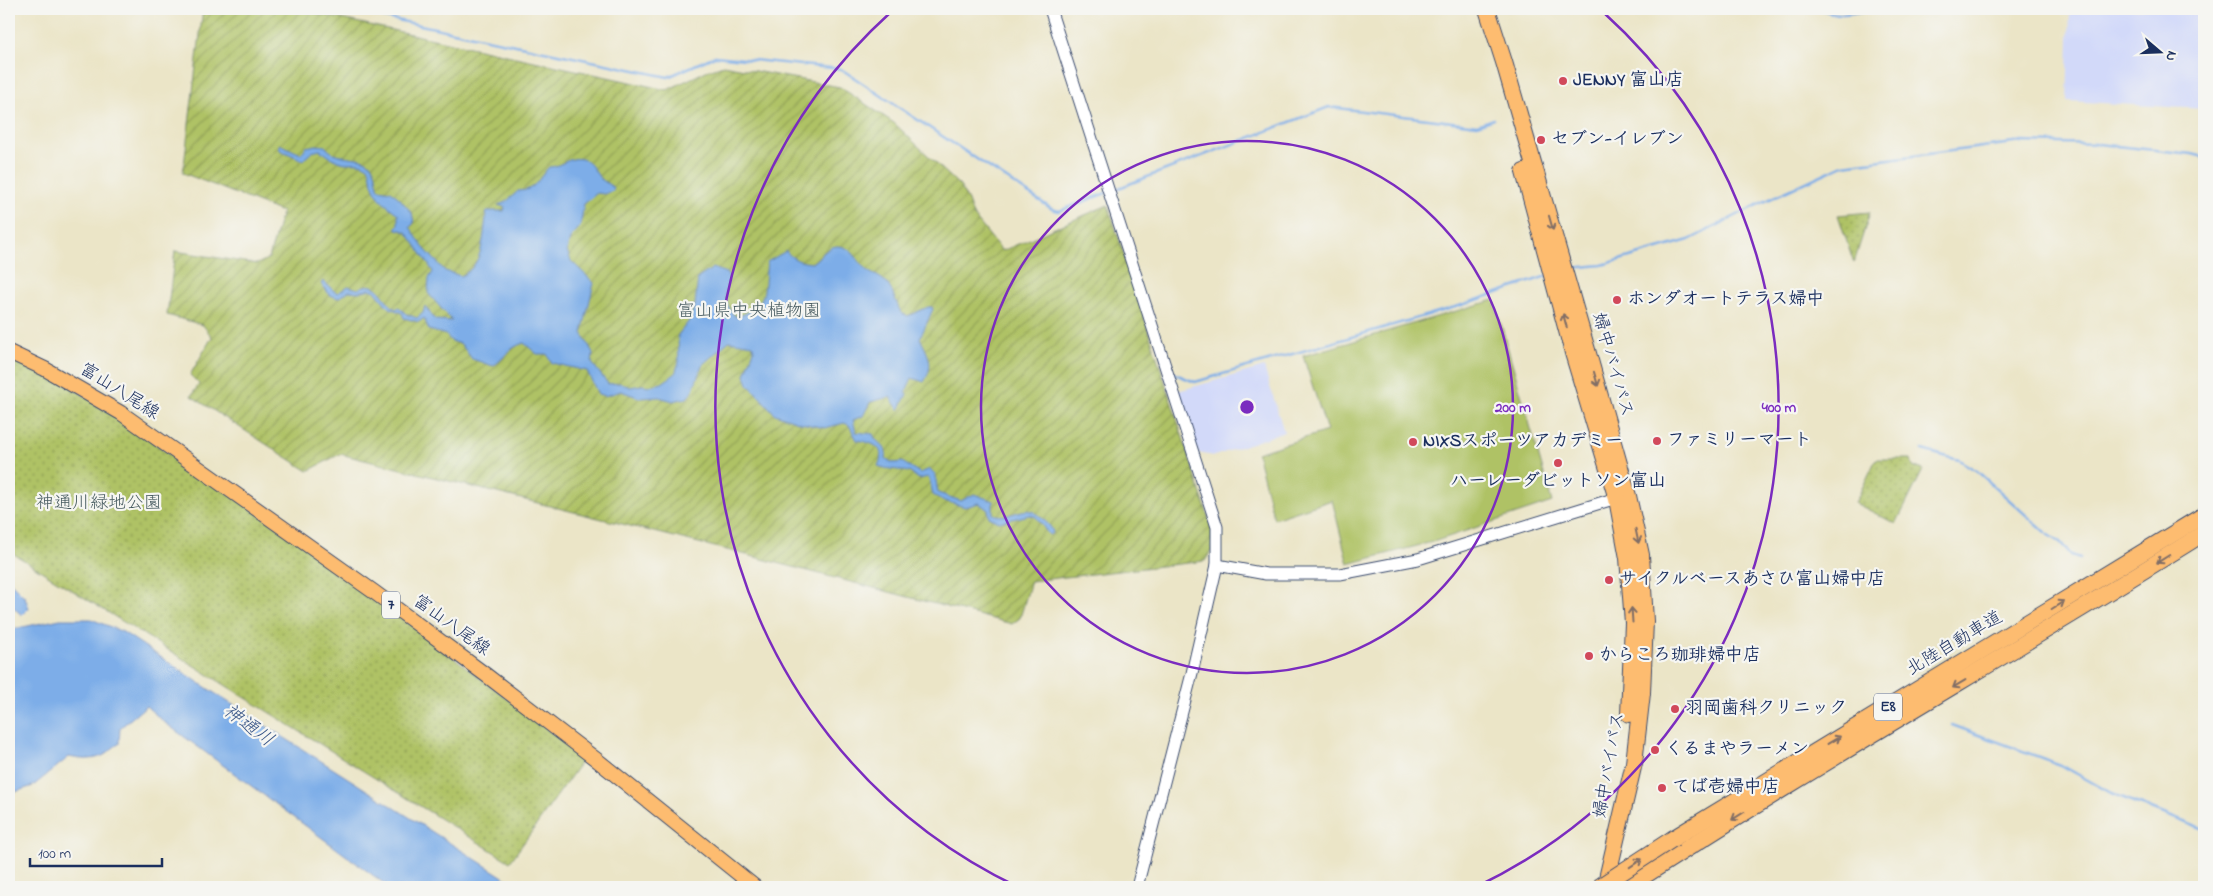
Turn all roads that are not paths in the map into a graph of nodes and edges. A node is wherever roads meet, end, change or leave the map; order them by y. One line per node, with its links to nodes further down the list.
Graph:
1 (1050, 9): 8 (street)
2 (1477, 9): 5 (highway, 婦中バイパス, one-way to 2)
3 (1487, 9): 5 (highway, 婦中バイパス, one-way to 5)
4 (9, 352): 10 (main road, 富山八尾線 / 7)
5 (1623, 498): 8 (street); 12 (highway, 婦中バイパス, one-way to 5); 13 (highway, 婦中バイパス, one-way to 13)
6 (2204, 515): 9 (highway, 北陸自動車道 / E8, one-way to 6)
7 (2204, 533): 9 (highway, 北陸自動車道 / E8, one-way to 9)
8 (1217, 565): 11 (street)
9 (1678, 845): 12 (highway, 北陸自動車道 / E8, one-way to 9, bridge); 14 (highway, 北陸自動車道 / E8)
10 (755, 887)
11 (1137, 887)
12 (1598, 887)
13 (1605, 887)
14 (1627, 887)

